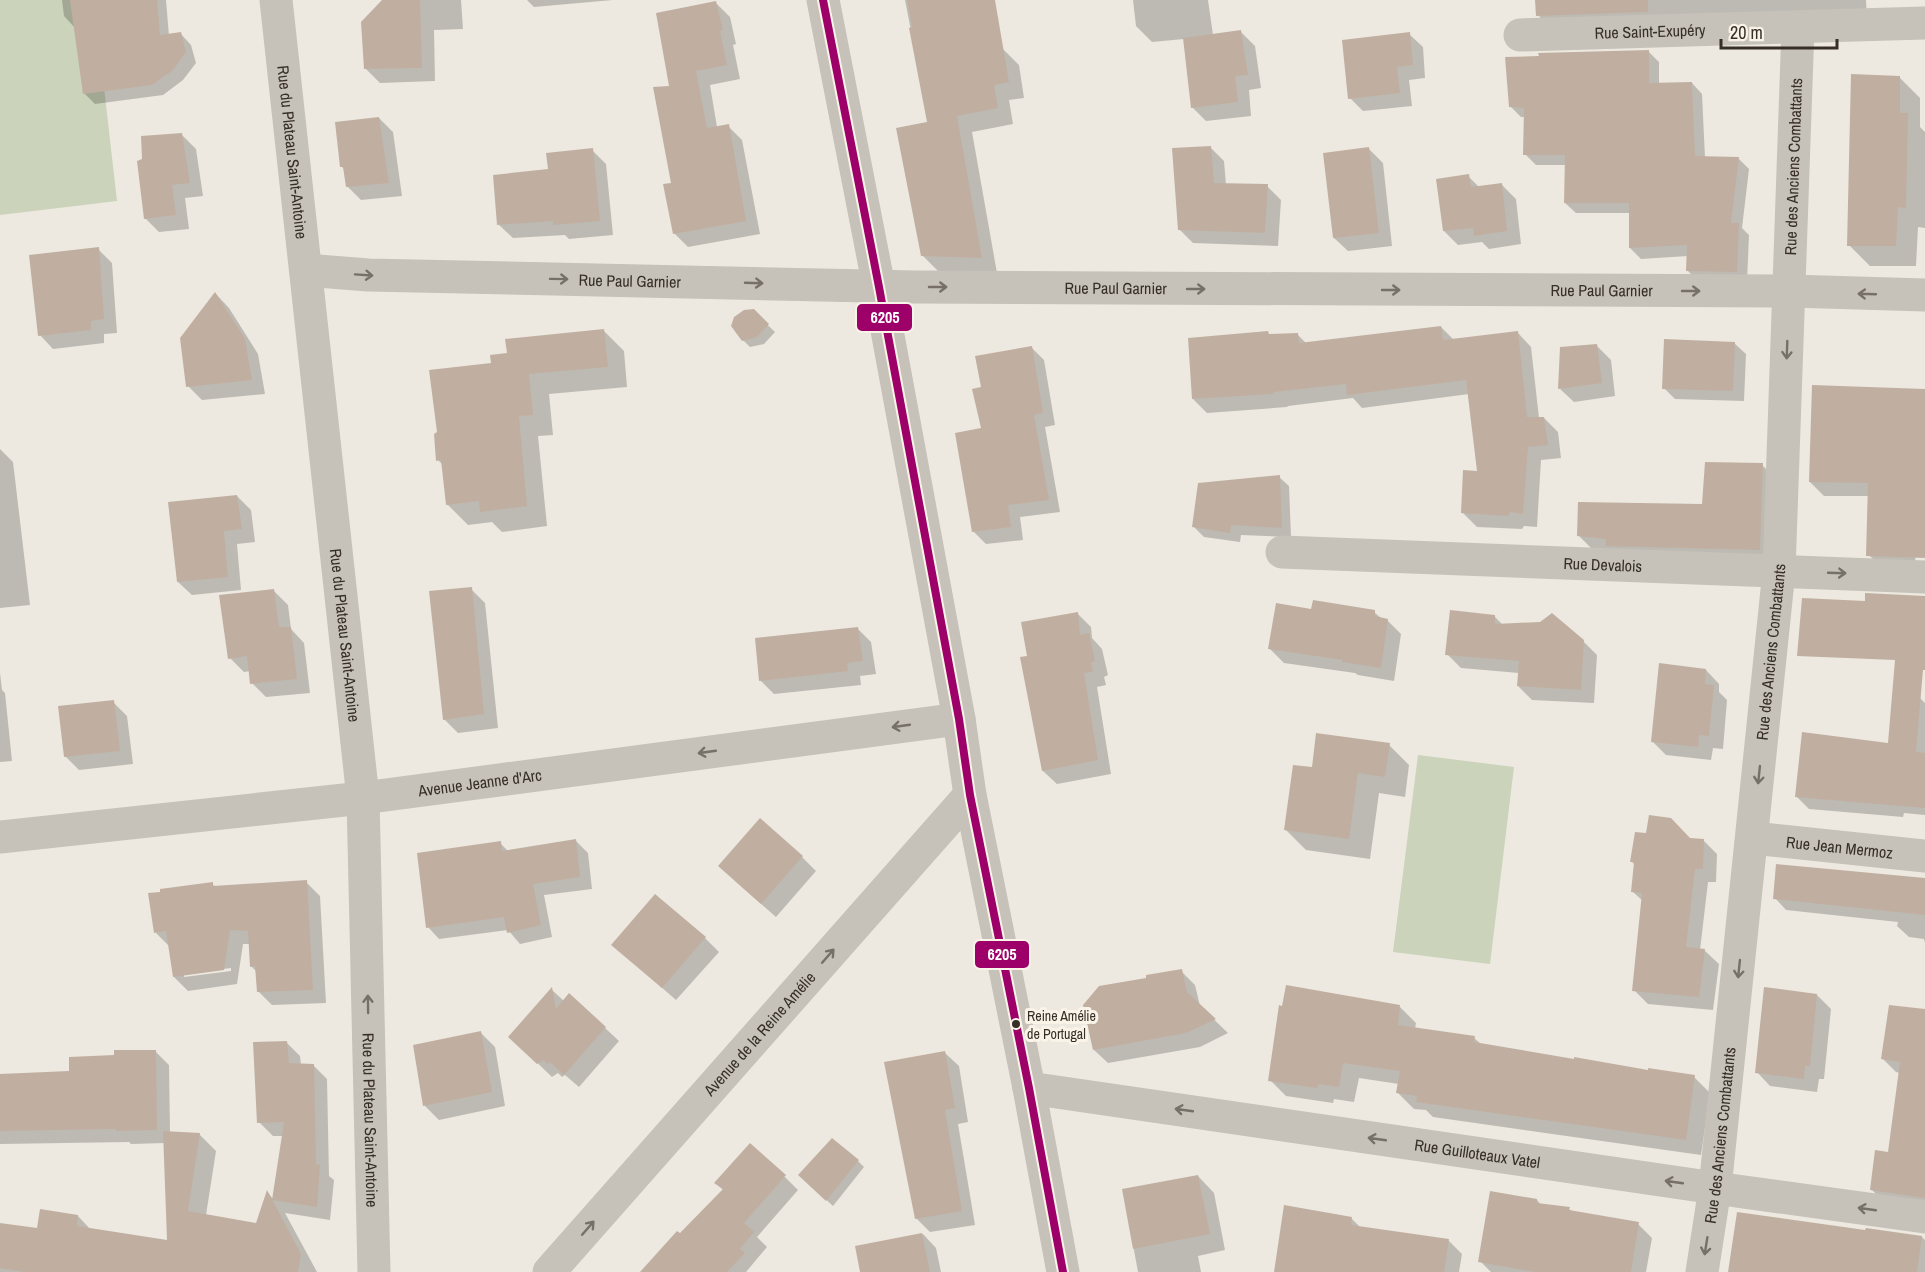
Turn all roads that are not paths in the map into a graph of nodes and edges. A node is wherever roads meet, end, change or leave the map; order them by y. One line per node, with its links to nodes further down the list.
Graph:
1 (276, 0): 6 (street, Rue du Plateau Saint-Antoine)
2 (823, 0): 7 (street)
3 (1925, 23): 4 (street, Rue Saint-Exupéry)
4 (1798, 27): 5 (street, Rue Saint-Exupéry); 8 (street, Rue des Anciens Combattants)
5 (1520, 35)
6 (306, 270): 7 (street, Rue Paul Garnier, one-way to 7); 15 (street, Rue du Plateau Saint-Antoine)
7 (879, 287): 8 (street, Rue Paul Garnier, one-way to 8); 13 (street)
8 (1790, 291): 9 (street, Rue Paul Garnier, one-way to 8); 11 (street, Rue des Anciens Combattants, one-way to 11)
9 (1925, 295)
10 (1282, 552): 11 (street, Rue Devalois)
11 (1779, 571): 12 (street, Rue Devalois, one-way to 12); 17 (street, Rue des Anciens Combattants, one-way to 17)
12 (1925, 577)
13 (958, 718): 14 (street); 15 (street, Avenue Jeanne d'Arc, one-way to 15)
14 (970, 795): 19 (street); 23 (street, Avenue de la Reine Amélie, one-way to 14)
15 (363, 798): 16 (street, Avenue Jeanne d'Arc); 22 (street, Rue du Plateau Saint-Antoine, one-way to 15)
16 (0, 837)
17 (1753, 838): 18 (street, Rue Jean Mermoz); 20 (street, Rue des Anciens Combattants, one-way to 20)
18 (1925, 856)
19 (1029, 1088): 20 (street, Rue Guilloteaux Vatel, one-way to 19); 24 (street)
20 (1715, 1188): 21 (street, Rue Guilloteaux Vatel, one-way to 20); 25 (street, Rue des Anciens Combattants, one-way to 25)
21 (1925, 1217)
22 (374, 1272)
23 (549, 1272)
24 (1063, 1272)
25 (1702, 1272)

